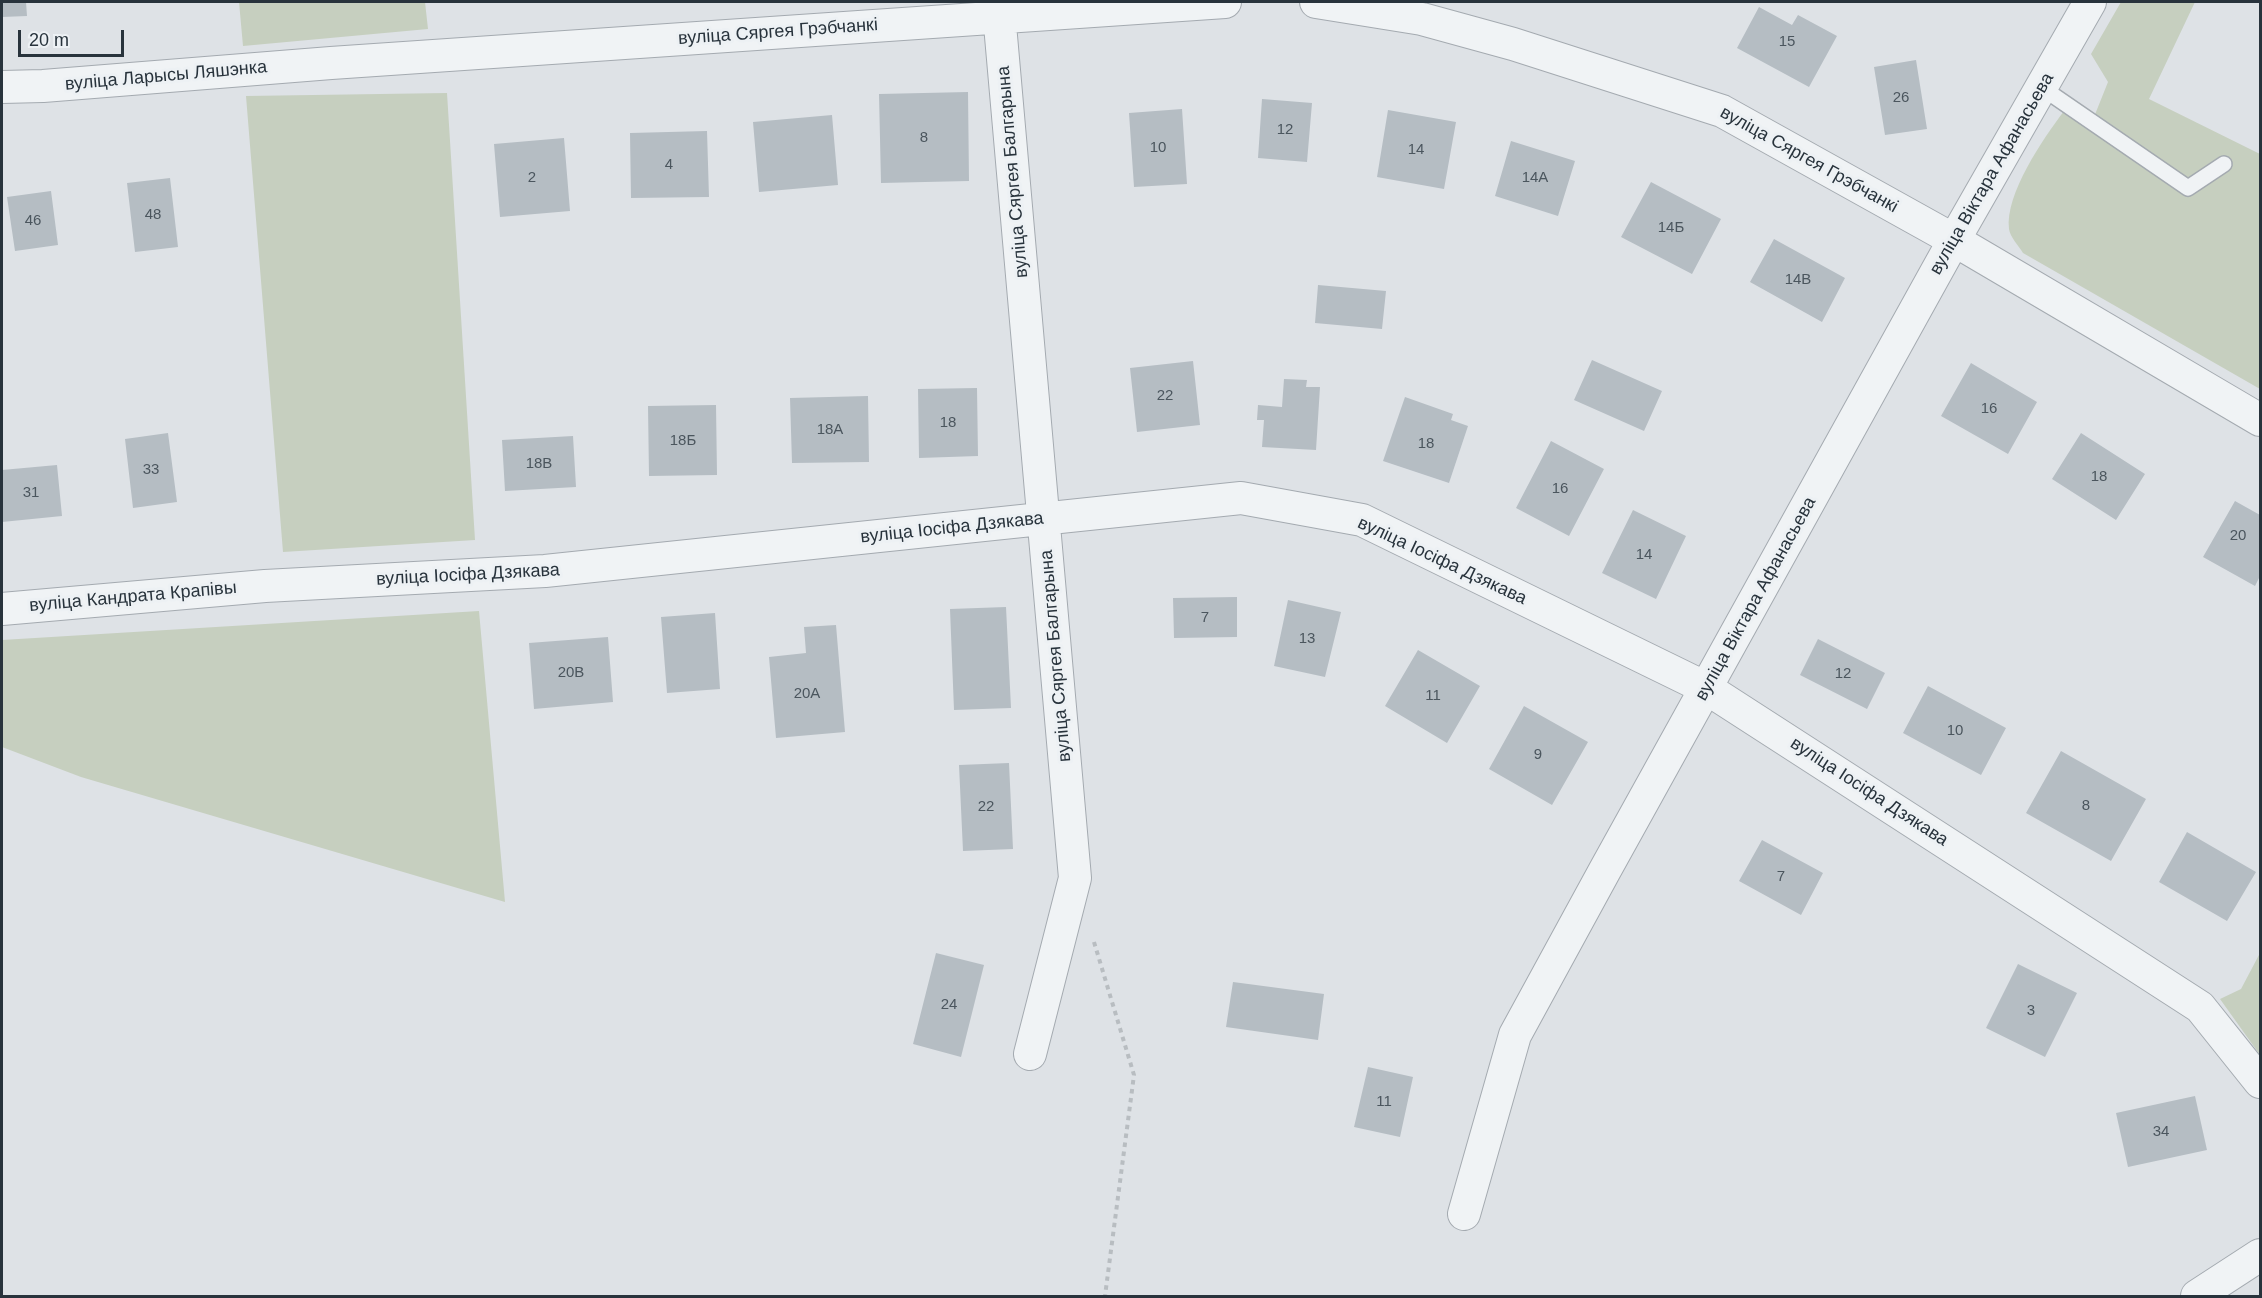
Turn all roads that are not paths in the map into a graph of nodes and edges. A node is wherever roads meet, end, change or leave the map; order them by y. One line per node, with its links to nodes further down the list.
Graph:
1 (1225, 2): 4 (street, вуліца Сяргея Грэбчанкі)
2 (1316, 2): 5 (street, вуліца Сяргея Грэбчанкі)
3 (2090, 2): 8 (street, вуліца Віктара Афанасьева)
4 (998, 9): 6 (street, вуліца Сяргея Грэбчанкі); 12 (street, вуліца Сяргея Балгарына)
5 (1424, 10): 10 (street, вуліца Сяргея Грэбчанкі)
6 (331, 63): 7 (street, вуліца Ларысы Ляшэнка)
7 (2, 87)
8 (2041, 87): 9 (lane); 10 (street, вуліца Віктара Афанасьева)
9 (2224, 164)
10 (1954, 240): 11 (street, вуліца Сяргея Грэбчанкі); 15 (street, вуліца Віктара Афанасьева)
11 (2260, 420)
12 (1044, 519): 13 (street, вуліца Іосіфа Дзякава); 15 (street, вуліца Іосіфа Дзякава); 16 (street, вуліца Сяргея Балгарына)
13 (265, 586): 14 (street, вуліца Кандрата Крапівы)
14 (2, 609)
15 (1706, 688): 17 (street, вуліца Іосіфа Дзякава); 18 (street, вуліца Віктара Афанасьева)
16 (1030, 1054)
17 (2260, 1082)
18 (1464, 1214)
19 (2260, 1255): 20 (street)
20 (2197, 1296)

